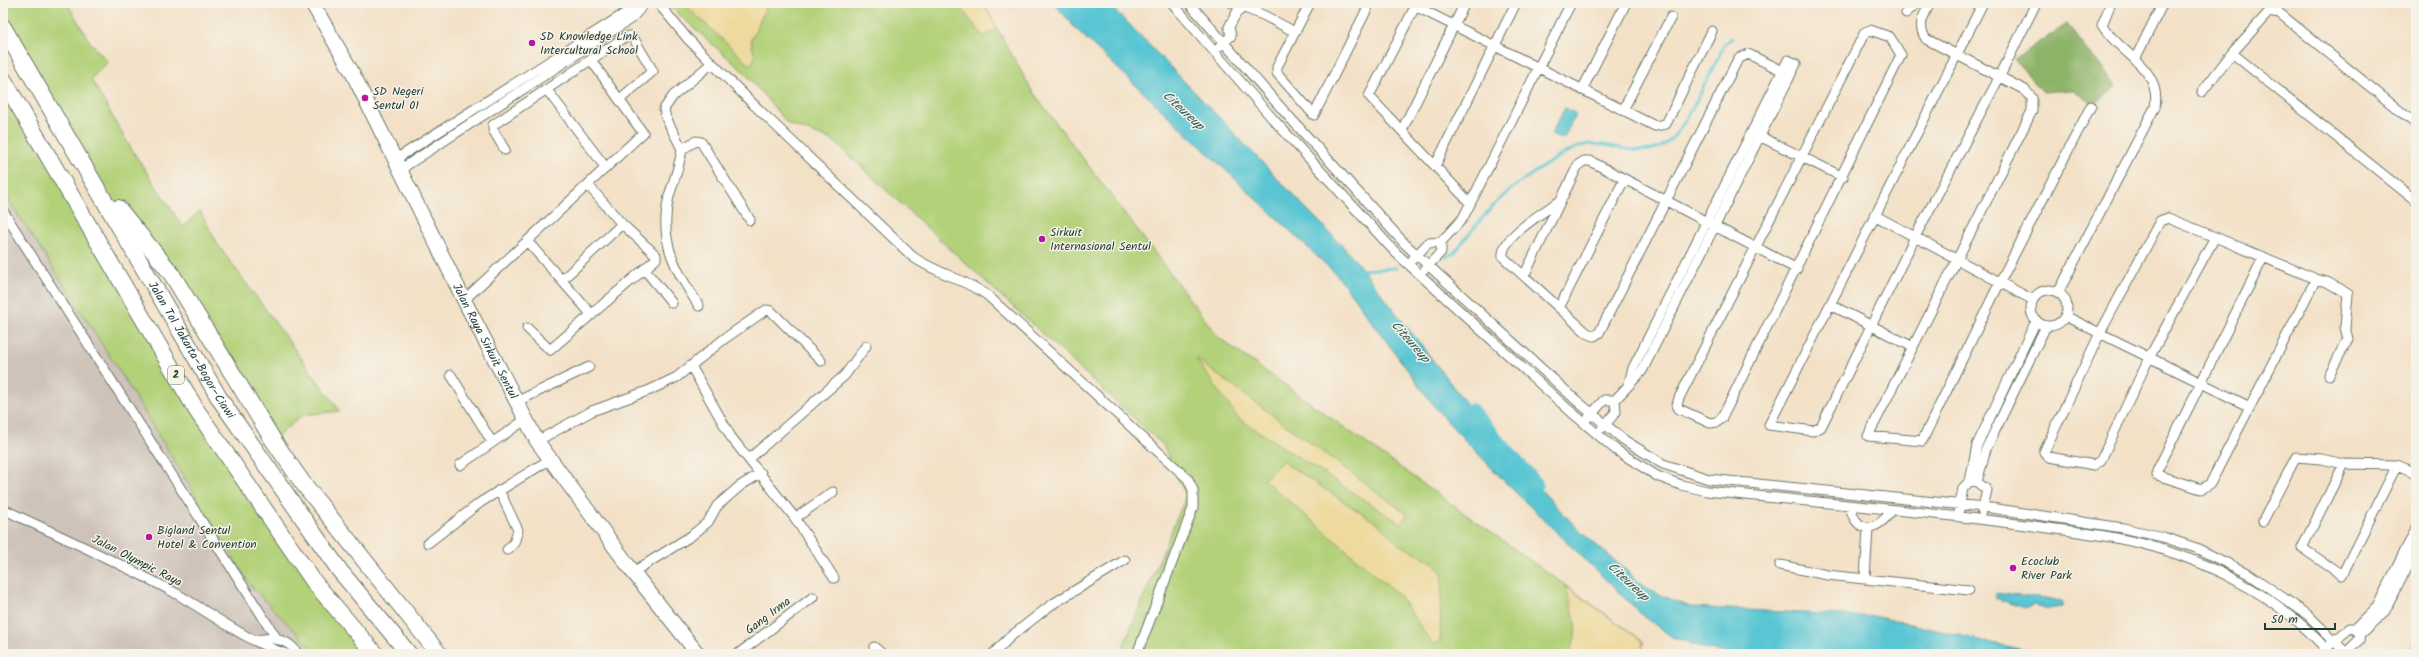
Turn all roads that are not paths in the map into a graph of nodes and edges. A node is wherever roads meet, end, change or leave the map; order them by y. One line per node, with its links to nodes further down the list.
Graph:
1 (312, 3): 55 (main road, Jalan Raya Sirkuit Sentul)
2 (645, 3): 55 (street)
3 (658, 3): 38 (street)
4 (1172, 3): 30 (street)
5 (1189, 3): 27 (street)
6 (1233, 3): 20 (street); 21 (street)
7 (1310, 3): 29 (street)
8 (1370, 3): 29 (street)
9 (1465, 3): 24 (street)
10 (1516, 3): 32 (street)
11 (1572, 3): 39 (street)
12 (1626, 3): 44 (street)
13 (1917, 3): 22 (street)
14 (1930, 3): 35 (street)
15 (1983, 3): 35 (street)
16 (2036, 3): 41 (street)
17 (2111, 3): 36 (street)
18 (2163, 3): 36 (street)
19 (1416, 4): 24 (street); 50 (street)
20 (1247, 6): 21 (street); 29 (street)
21 (1237, 12): 26 (street)
22 (1906, 14)
23 (1671, 17): 48 (street)
24 (1454, 25): 32 (street); 50 (street)
25 (3, 26): 58 (highway, Jalan Tol Jakarta–Bogor–Ciawi / 2)
26 (1229, 27): 27 (street); 31 (street)
27 (1214, 31): 30 (street); 31 (street)
28 (1712, 31): 48 (street)
29 (1295, 32)
30 (1204, 39): 33 (street)
31 (1224, 42): 33 (street); 76 (street)
32 (1495, 46): 39 (street); 56 (street)
33 (1214, 50): 79 (street)
34 (2232, 53): 45 (street); 49 (street); 64 (street)
35 (1956, 57): 41 (street); 67 (street)
36 (2135, 59): 88 (street)
37 (591, 60): 43 (street); 46 (street); 46 (street)
38 (712, 63): 52 (street); 171 (street)
39 (1539, 68): 44 (street); 65 (street)
40 (1783, 71): 51 (street); 51 (street); 63 (street)
41 (2000, 78): 71 (street); 78 (street)
42 (3, 79): 165 (highway, 2)
43 (547, 90): 53 (street); 57 (street)
44 (1582, 90): 48 (street)
45 (2202, 92)
46 (620, 99): 57 (street)
47 (2091, 106): 87 (street)
48 (1623, 110)
49 (2416, 124)
50 (1402, 130): 56 (street)
51 (1756, 134): 54 (street); 70 (street)
52 (682, 148): 68 (street); 93 (street)
53 (505, 150)
54 (1802, 157): 59 (street); 59 (street); 75 (street)
55 (399, 164): 89 (main road, Jalan Raya Sirkuit Sentul)
56 (1435, 166): 65 (street)
57 (606, 168): 61 (street)
58 (87, 171): 162 (highway); 166 (highway, Jalan Tol Jakarta–Bogor–Ciawi / 2)
59 (1843, 177): 81 (street)
60 (1624, 180): 62 (street); 63 (street); 94 (street)
61 (588, 185): 69 (street); 73 (street)
62 (1561, 200): 84 (street); 84 (street)
63 (1666, 201): 70 (street); 94 (street)
64 (2416, 201)
65 (1470, 204): 74 (street)
66 (3, 211): 156 (street)
67 (1874, 215): 71 (street); 92 (street)
68 (750, 220)
69 (622, 224): 82 (street); 86 (street)
70 (1710, 225): 75 (street); 111 (street)
71 (1915, 237): 78 (street); 98 (street)
72 (2215, 237): 77 (street); 101 (street); 104 (street)
73 (527, 241): 86 (street); 89 (street)
74 (1441, 242): 76 (street); 80 (street)
75 (1756, 248): 81 (street); 81 (street)
76 (1417, 255): 79 (street); 80 (street)
77 (2263, 258): 85 (street); 110 (street)
78 (1957, 260): 87 (street); 103 (street)
79 (1408, 264): 83 (street)
80 (1429, 266): 83 (street); 114 (street)
81 (1797, 269)
82 (645, 270): 91 (street); 95 (street)
83 (1420, 275): 116 (street)
84 (1524, 276): 94 (street)
85 (2316, 279): 109 (street); 113 (street)
86 (562, 280): 95 (street)
87 (2000, 282): 90 (street); 103 (street)
88 (2058, 293): 90 (street); 96 (street)
89 (464, 300): 112 (main road, Jalan Raya Sirkuit Sentul)
90 (2033, 300): 97 (street)
91 (672, 303)
92 (1831, 305): 98 (street); 98 (street)
93 (699, 306)
94 (1559, 308)
95 (592, 315): 100 (street)
96 (2065, 316): 99 (street); 101 (street)
97 (2036, 321): 99 (street); 121 (street)
98 (1872, 326): 103 (street)
99 (2046, 326): 122 (street)
100 (527, 328)
101 (2100, 334): 104 (street); 104 (street)
102 (866, 346): 123 (street)
103 (1913, 347)
104 (2149, 358): 110 (street)
105 (821, 361): 106 (street)
106 (692, 366): 119 (street); 123 (street)
107 (589, 367): 112 (street)
108 (452, 375): 120 (street)
109 (2329, 375)
110 (2200, 383): 113 (street); 113 (street)
111 (1614, 400): 114 (street); 117 (street)
112 (516, 402): 115 (main road, Jalan Raya Sirkuit Sentul)
113 (2250, 407)
114 (1592, 414): 116 (street); 117 (street)
115 (525, 420): 119 (main road, Jalan Raya Sirkuit Sentul); 120 (street)
116 (1584, 423): 118 (street)
117 (1605, 424): 118 (street); 133 (street)
118 (1597, 434): 134 (street)
119 (537, 441): 124 (main road, Jalan Raya Sirkuit Sentul)
120 (492, 442): 126 (street)
121 (1977, 445): 122 (street); 130 (street)
122 (1986, 449): 130 (street)
123 (749, 458): 128 (street)
124 (549, 460): 131 (street); 149 (main road, Jalan Raya Sirkuit Sentul)
125 (2344, 464): 127 (street); 127 (street); 141 (street)
126 (460, 465)
127 (2397, 465): 129 (street)
128 (760, 473): 139 (street); 149 (street)
129 (2416, 473)
130 (1973, 482): 133 (street); 135 (street)
131 (499, 490): 144 (street); 146 (street)
132 (833, 492): 139 (street)
133 (1960, 504): 135 (street); 138 (street)
134 (1850, 506): 137 (street); 142 (street)
135 (1984, 507): 140 (street); 158 (street)
136 (3, 508): 157 (street, Jalan Olympic Raya)
137 (1892, 510): 138 (street); 142 (street)
138 (1958, 516): 140 (street)
139 (795, 518): 150 (street)
140 (1981, 518): 161 (street)
141 (2263, 521)
142 (1868, 528): 151 (street)
143 (2416, 529): 154 (street)
144 (428, 543)
145 (2416, 548): 154 (street)
146 (507, 550)
147 (1125, 560): 170 (street)
148 (1780, 565): 151 (street)
149 (633, 572): 167 (main road, Jalan Raya Sirkuit Sentul)
150 (834, 578)
151 (1865, 578): 152 (street)
152 (1969, 590)
153 (813, 598): 168 (street, Gang Irma)
154 (2381, 609): 155 (street)
155 (2357, 631): 158 (street); 172 (street)
156 (277, 639): 157 (street, Jalan Olympic Raya); 164 (street)
157 (258, 640): 163 (street, Jalan Olympic Raya)
158 (2336, 641): 161 (street); 172 (street)
159 (874, 647): 169 (street)
160 (2416, 649): 173 (street)
161 (2327, 651)
162 (438, 652)
163 (286, 654)
164 (298, 654)
165 (375, 654)
166 (409, 654)
167 (698, 654)
168 (738, 654)
169 (882, 654)
170 (993, 654)
171 (1137, 654)
172 (2346, 654)
173 (2415, 654)

